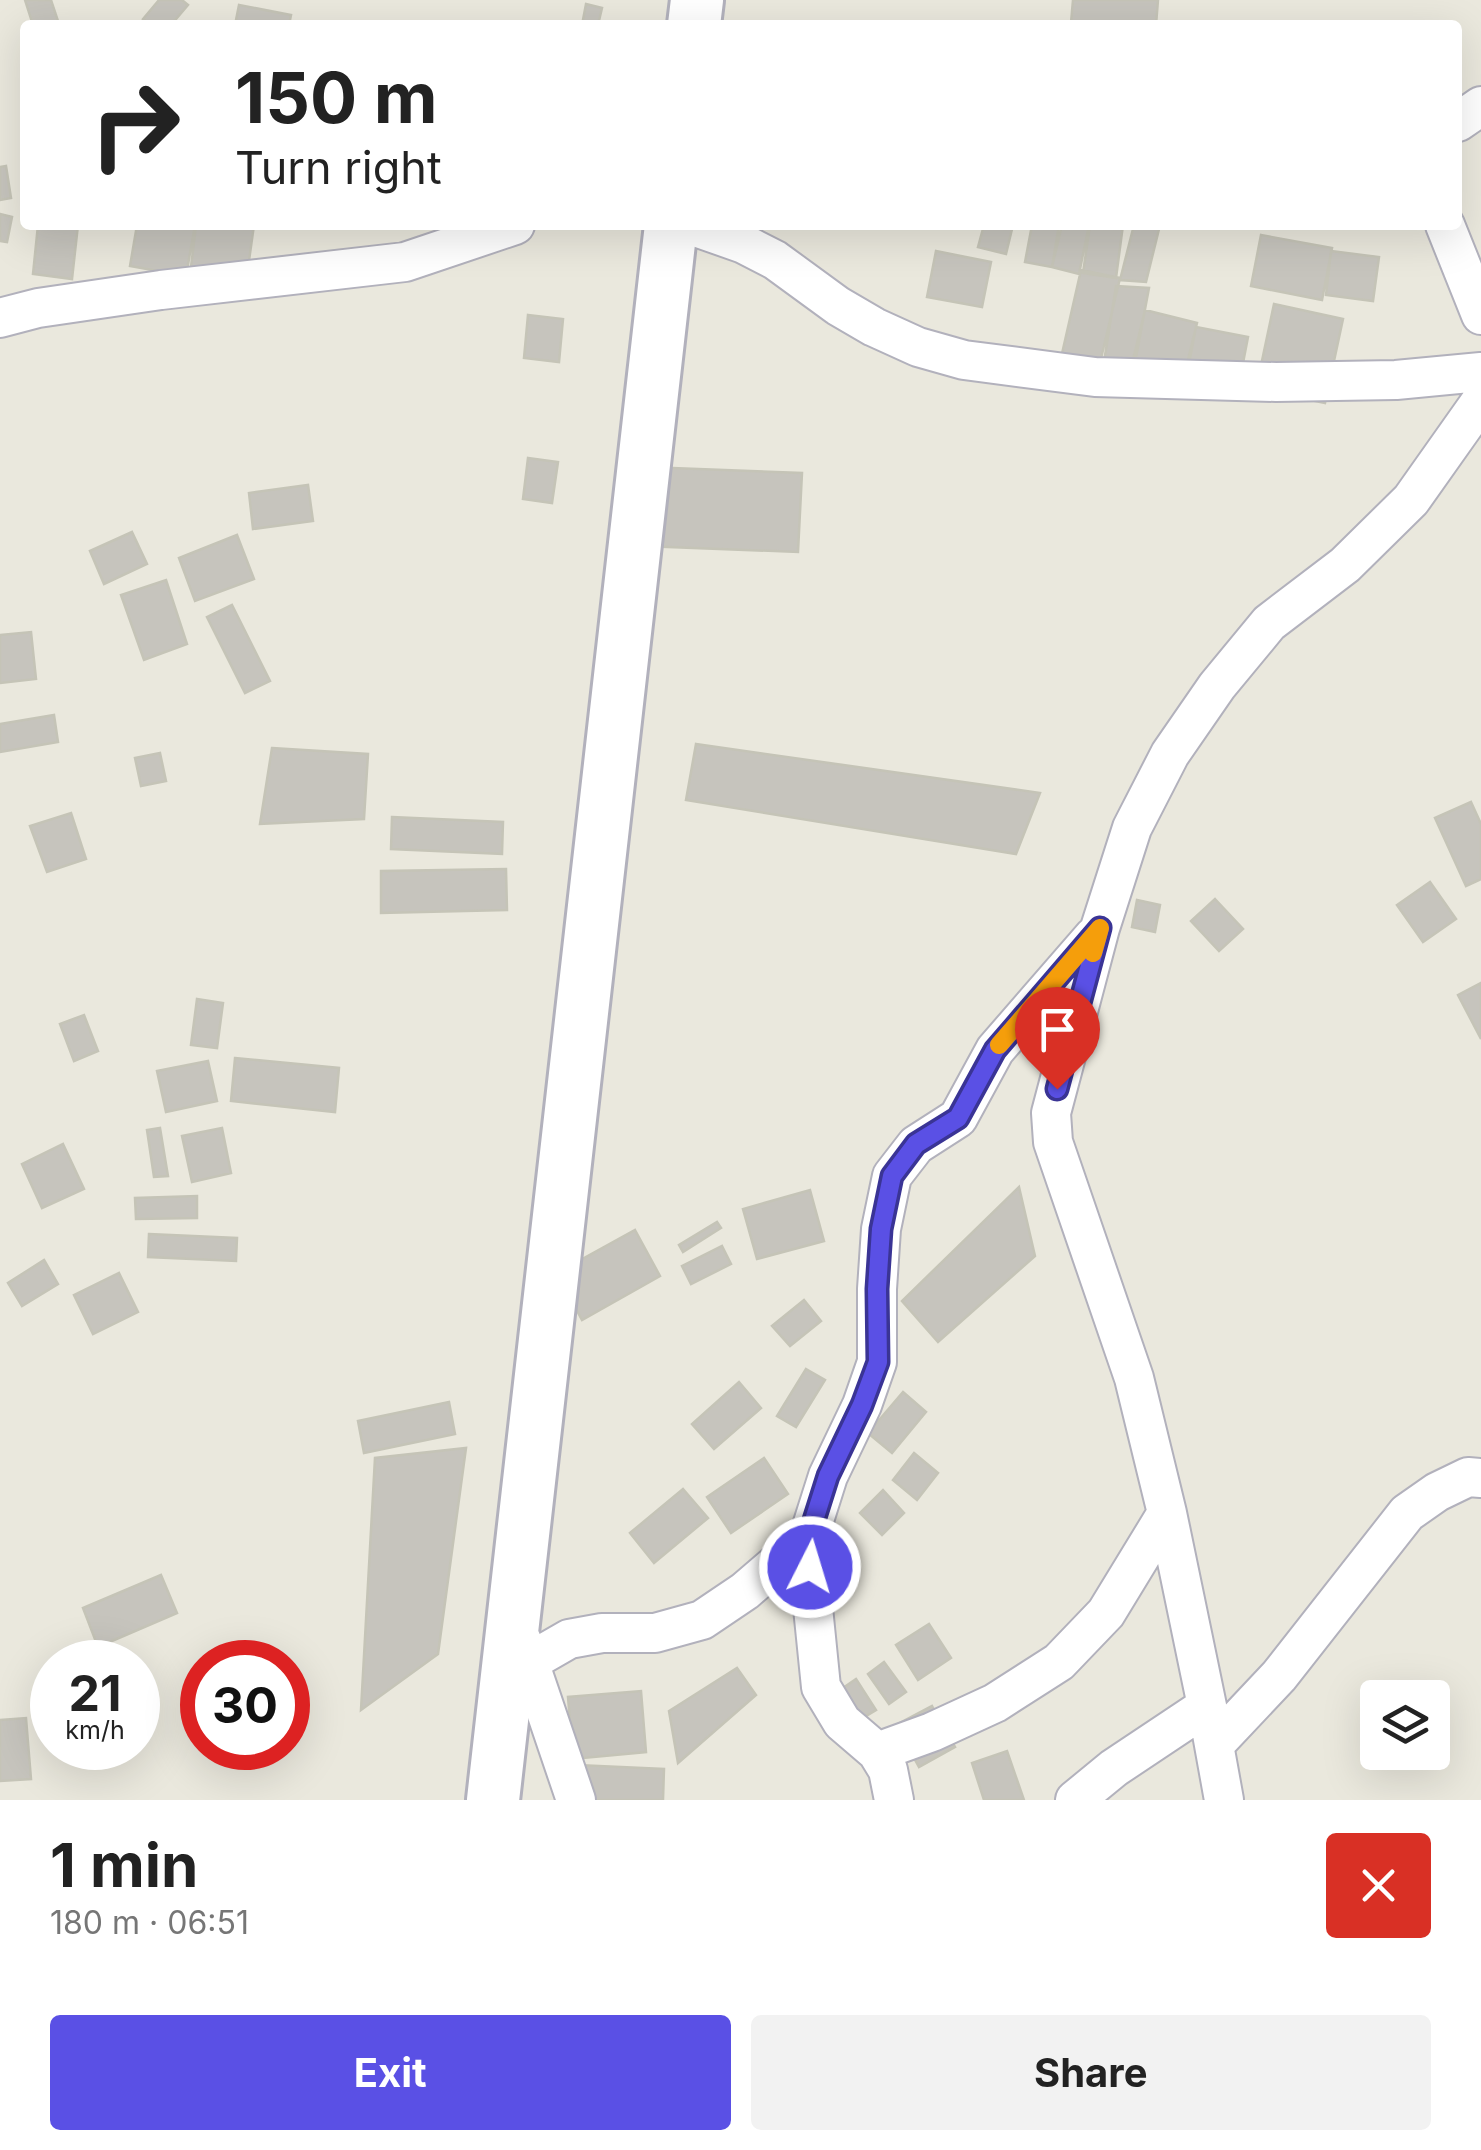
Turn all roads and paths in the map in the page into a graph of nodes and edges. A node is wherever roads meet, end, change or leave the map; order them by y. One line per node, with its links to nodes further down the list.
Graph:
1 (500, 230): 6 (street)
2 (670, 230): 13 (street)
3 (704, 230): 7 (street)
4 (1446, 230): 5 (street)
5 (1481, 316)
6 (0, 318)
7 (1481, 372)
8 (1481, 401): 9 (street)
9 (1100, 928): 11 (street); 12 (street)
10 (1481, 1478): 15 (street)
11 (1167, 1514): 14 (street); 16 (street)
12 (809, 1536): 13 (street); 16 (street)
13 (522, 1640): 17 (street); 18 (street)
14 (1208, 1706): 15 (street); 20 (street)
15 (1214, 1745): 21 (street)
16 (877, 1752): 19 (street)
17 (494, 1800)
18 (576, 1800)
19 (894, 1800)
20 (1074, 1800)
21 (1224, 1800)

